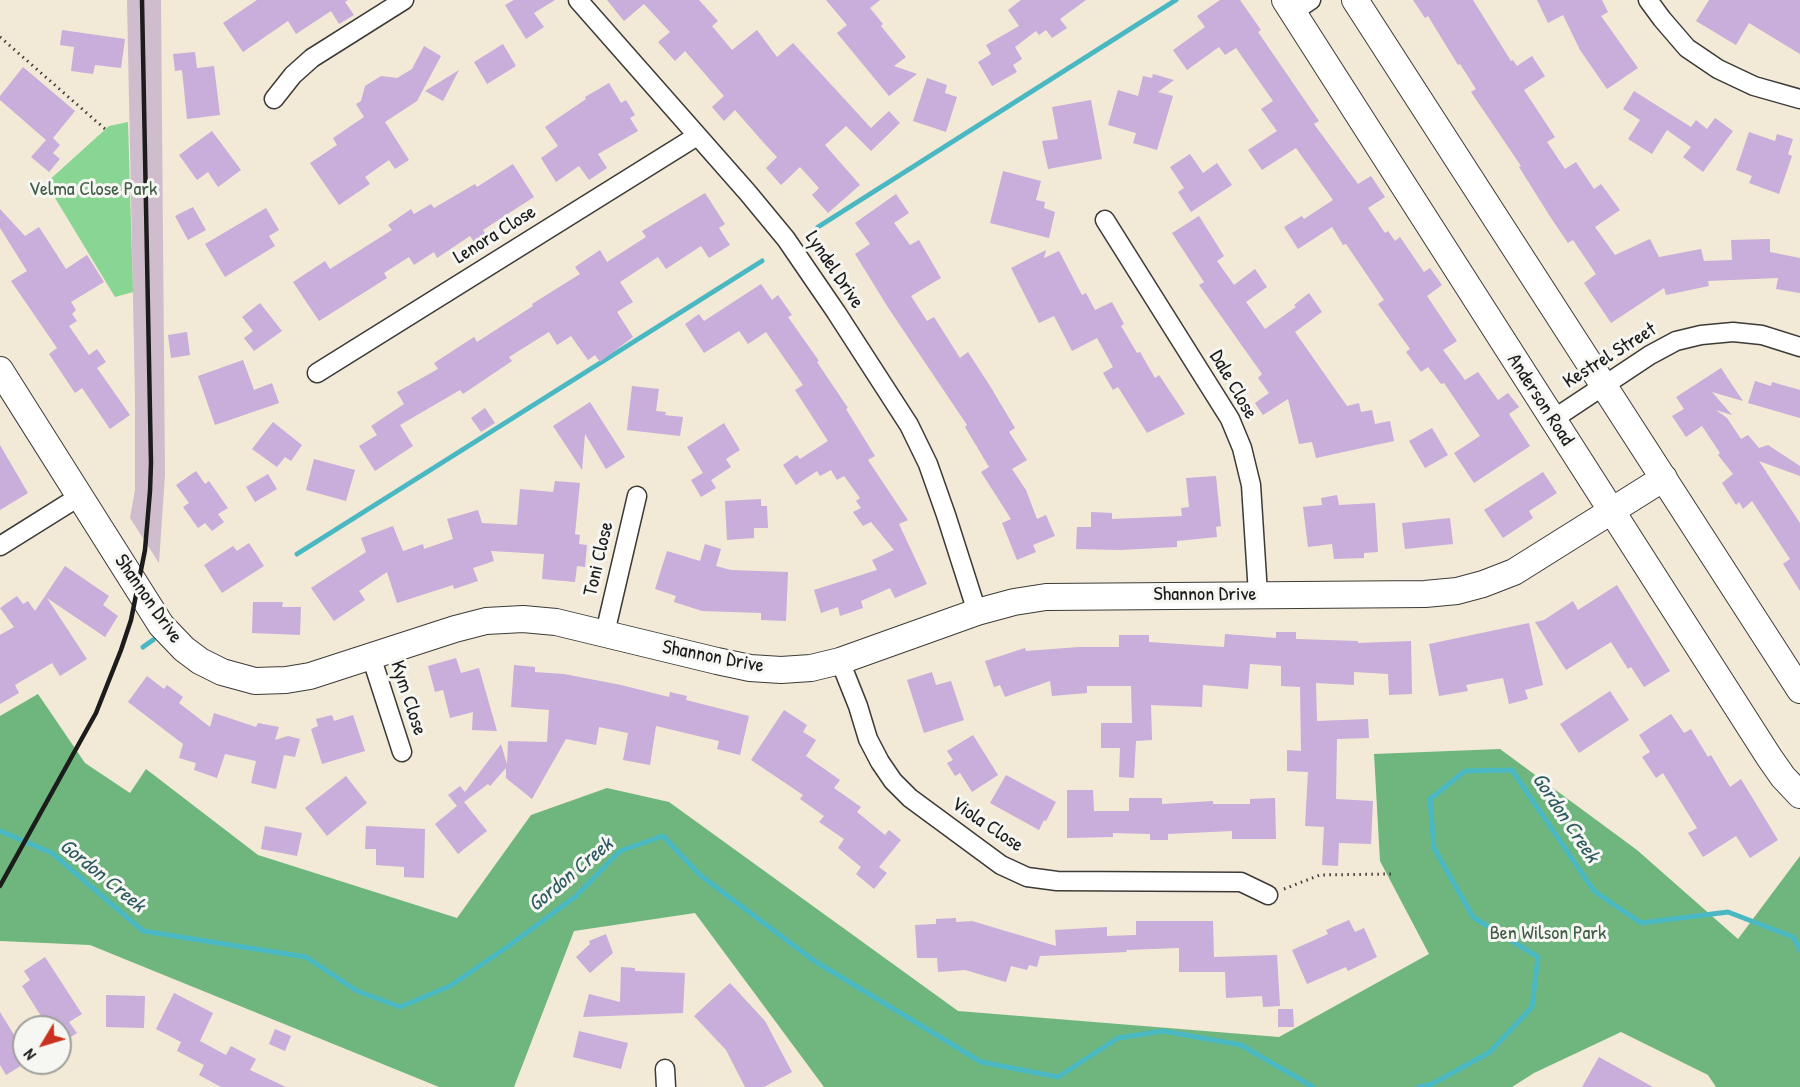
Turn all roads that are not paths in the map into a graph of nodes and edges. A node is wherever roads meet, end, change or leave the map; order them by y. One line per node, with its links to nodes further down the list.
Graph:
1 (404, 0): 6 (street)
2 (578, 0): 8 (street, Lyndel Drive)
3 (1355, 0): 13 (street)
4 (1648, 0): 7 (street)
5 (1296, 4): 14 (street, Anderson Road)
6 (274, 99)
7 (1800, 99)
8 (697, 136): 12 (street, Lenora Close); 21 (street, Lyndel Drive)
9 (1105, 220): 20 (street, Dale Close)
10 (1800, 347): 13 (street, Kestrel Street)
11 (0, 370): 16 (street, Shannon Drive)
12 (317, 373)
13 (1605, 386): 14 (street, Kestrel Street); 15 (street)
14 (1552, 420): 18 (street, Anderson Road)
15 (1664, 478): 18 (street, Shannon Drive); 25 (street)
16 (80, 496): 19 (street); 23 (street, Shannon Drive)
17 (637, 496): 22 (street, Toni Close)
18 (1611, 512): 20 (street, Shannon Drive); 29 (street, Anderson Road)
19 (0, 546)
20 (1258, 594): 21 (street, Shannon Drive)
21 (977, 612): 24 (street, Shannon Drive)
22 (605, 633): 23 (street, Shannon Drive); 24 (street, Shannon Drive)
23 (371, 656): 28 (street, Kym Close)
24 (840, 661): 30 (street, Viola Close)
25 (1783, 664): 26 (street); 27 (street)
26 (1800, 690)
27 (1800, 711)
28 (402, 752)
29 (1800, 795)
30 (1268, 895)

